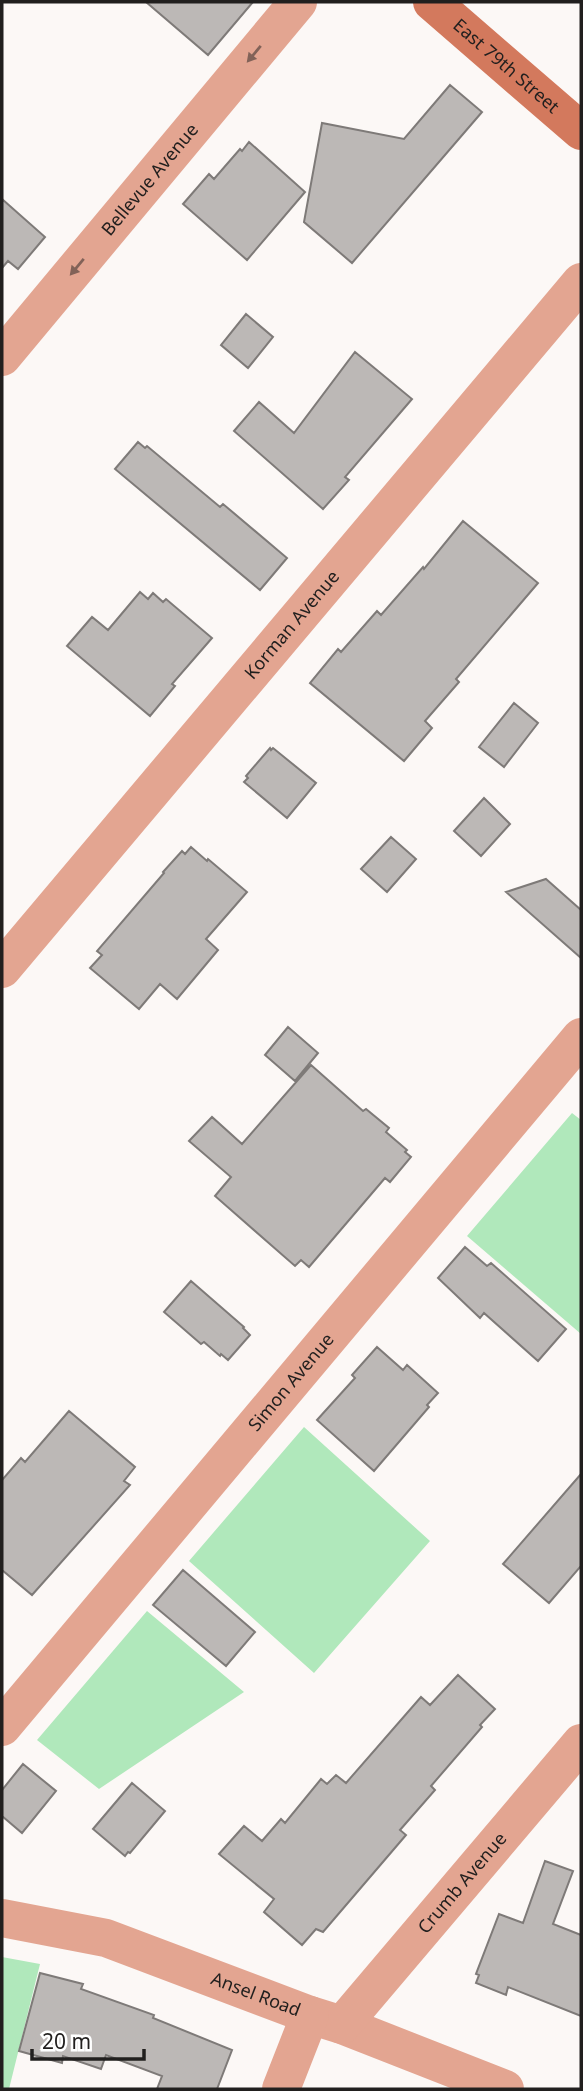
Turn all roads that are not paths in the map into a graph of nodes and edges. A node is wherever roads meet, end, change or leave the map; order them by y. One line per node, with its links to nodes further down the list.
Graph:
1 (298, 2): 5 (street, Bellevue Avenue, one-way to 5)
2 (432, 2): 3 (main road, East 79th Street)
3 (581, 131)
4 (581, 282): 6 (street, Korman Avenue)
5 (2, 357)
6 (2, 969)
7 (581, 1037): 8 (street, Simon Avenue)
8 (2, 1727)
9 (581, 1743): 11 (street, Crumb Avenue)
10 (2, 1918): 11 (street, Ansel Road)
11 (326, 2020): 12 (street, Crumb Avenue); 13 (street, Ansel Road)
12 (281, 2089)
13 (505, 2089)

